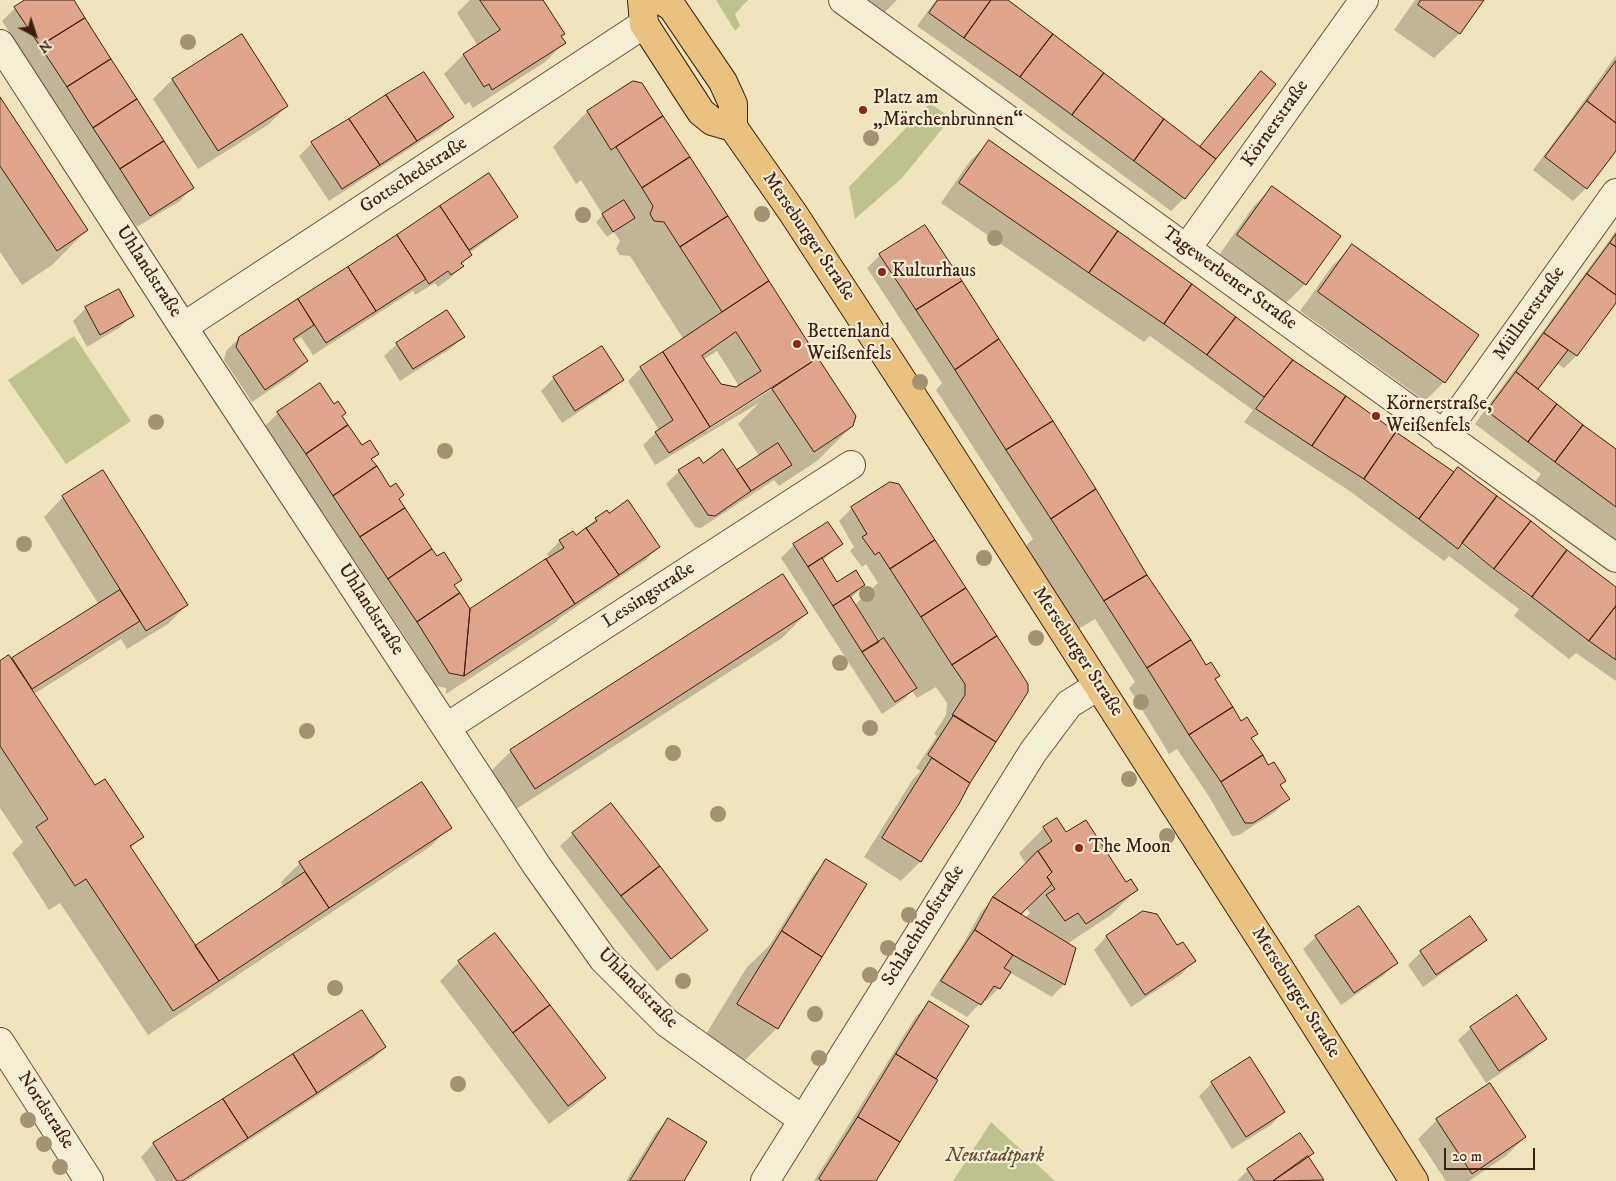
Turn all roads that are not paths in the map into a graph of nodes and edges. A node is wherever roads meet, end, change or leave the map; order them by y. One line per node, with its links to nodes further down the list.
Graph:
1 (660, 0): 6 (main road)
2 (843, 0): 8 (street, Tagewerbener Straße)
3 (1364, 0): 8 (street, Körnerstraße)
4 (643, 12): 6 (main road); 9 (street, Gottschedstraße)
5 (0, 44): 9 (street, Uhlandstraße)
6 (733, 127): 13 (main road, Merseburger Straße)
7 (1616, 193): 10 (street, Müllnerstraße)
8 (1187, 248): 10 (street, Tagewerbener Straße)
9 (183, 327): 14 (street, Uhlandstraße)
10 (1443, 435): 12 (street, Tagewerbener Straße)
11 (851, 464): 14 (street, Lessingstraße)
12 (1616, 558)
13 (1098, 686): 16 (street, Schlachthofstraße); 19 (main road, Merseburger Straße)
14 (447, 727): 16 (street, Uhlandstraße)
15 (0, 1042): 17 (street, Nordstraße)
16 (803, 1120): 18 (street, Schlachthofstraße)
17 (89, 1181)
18 (765, 1181)
19 (1414, 1181)

